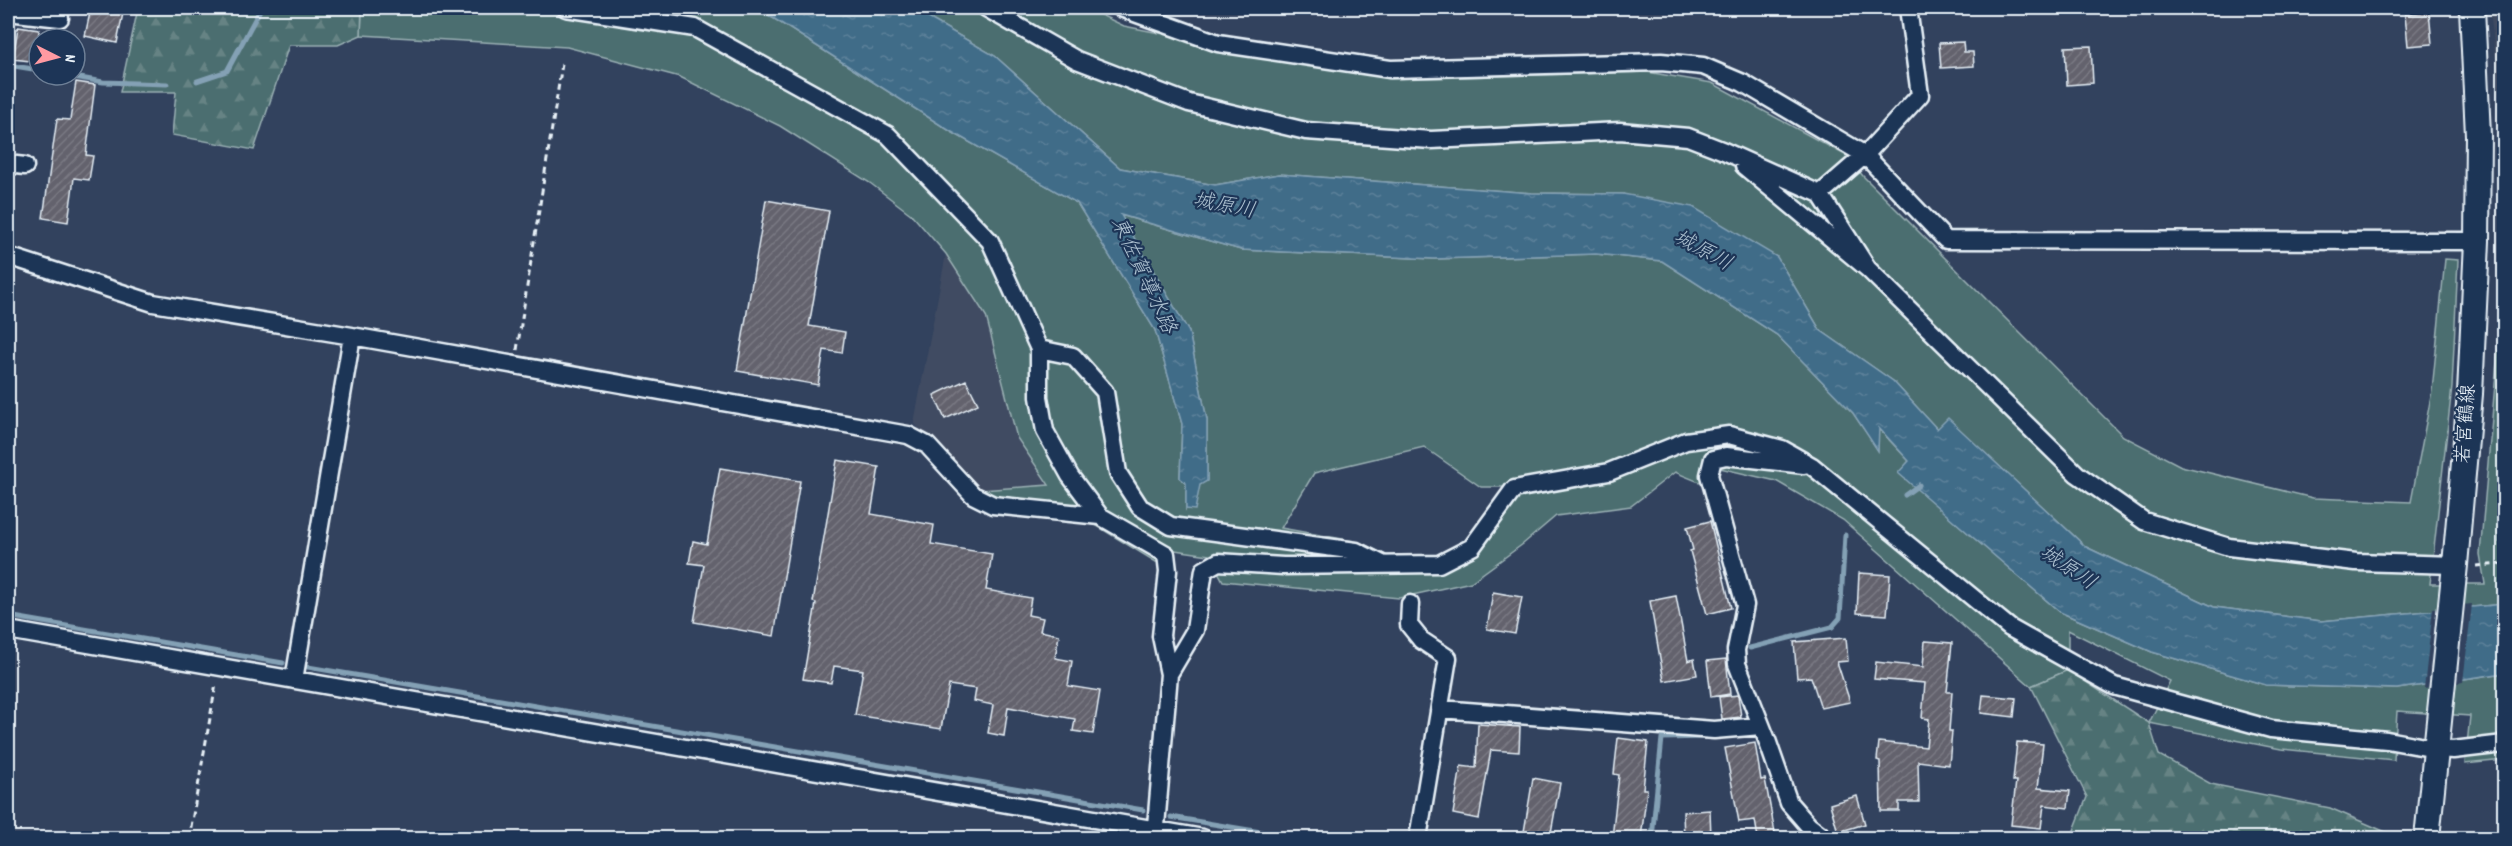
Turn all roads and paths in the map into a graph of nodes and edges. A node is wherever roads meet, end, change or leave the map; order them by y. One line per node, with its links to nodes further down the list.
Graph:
1 (566, 8): 18 (street)
2 (986, 8): 9 (street)
3 (1121, 8): 10 (street)
4 (1908, 8): 10 (street)
5 (2472, 8): 14 (main road, 若宮鶴線)
6 (8, 12): 7 (street)
7 (60, 18)
8 (562, 64): 19 (path)
9 (1724, 151): 13 (street); 16 (street)
10 (1865, 155): 13 (street); 14 (street)
11 (8, 164): 12 (street)
12 (25, 166)
13 (1820, 194): 16 (street)
14 (2477, 241): 23 (main road, 若宮鶴線)
15 (8, 256): 17 (street)
16 (1868, 269): 23 (street)
17 (352, 336): 19 (street); 29 (street)
18 (1039, 350): 21 (street); 24 (street)
19 (515, 365): 21 (street)
20 (1812, 466): 24 (street); 31 (street); 33 (street)
21 (1100, 516): 28 (street)
22 (2505, 564): 23 (path)
23 (2455, 565): 33 (main road, 若宮鶴線)
24 (1387, 566): 28 (street)
25 (1410, 604): 30 (street)
26 (8, 630): 27 (street)
27 (219, 667): 29 (street); 35 (path)
28 (1169, 674): 34 (street)
29 (294, 680): 34 (street)
30 (1440, 709): 31 (street); 37 (street)
31 (1761, 726): 38 (street)
32 (2505, 744): 33 (street)
33 (2436, 749): 39 (main road, 若宮鶴線)
34 (1156, 834): 36 (street)
35 (189, 838)
36 (1203, 838)
37 (1418, 838)
38 (1825, 838)
39 (2427, 838)

